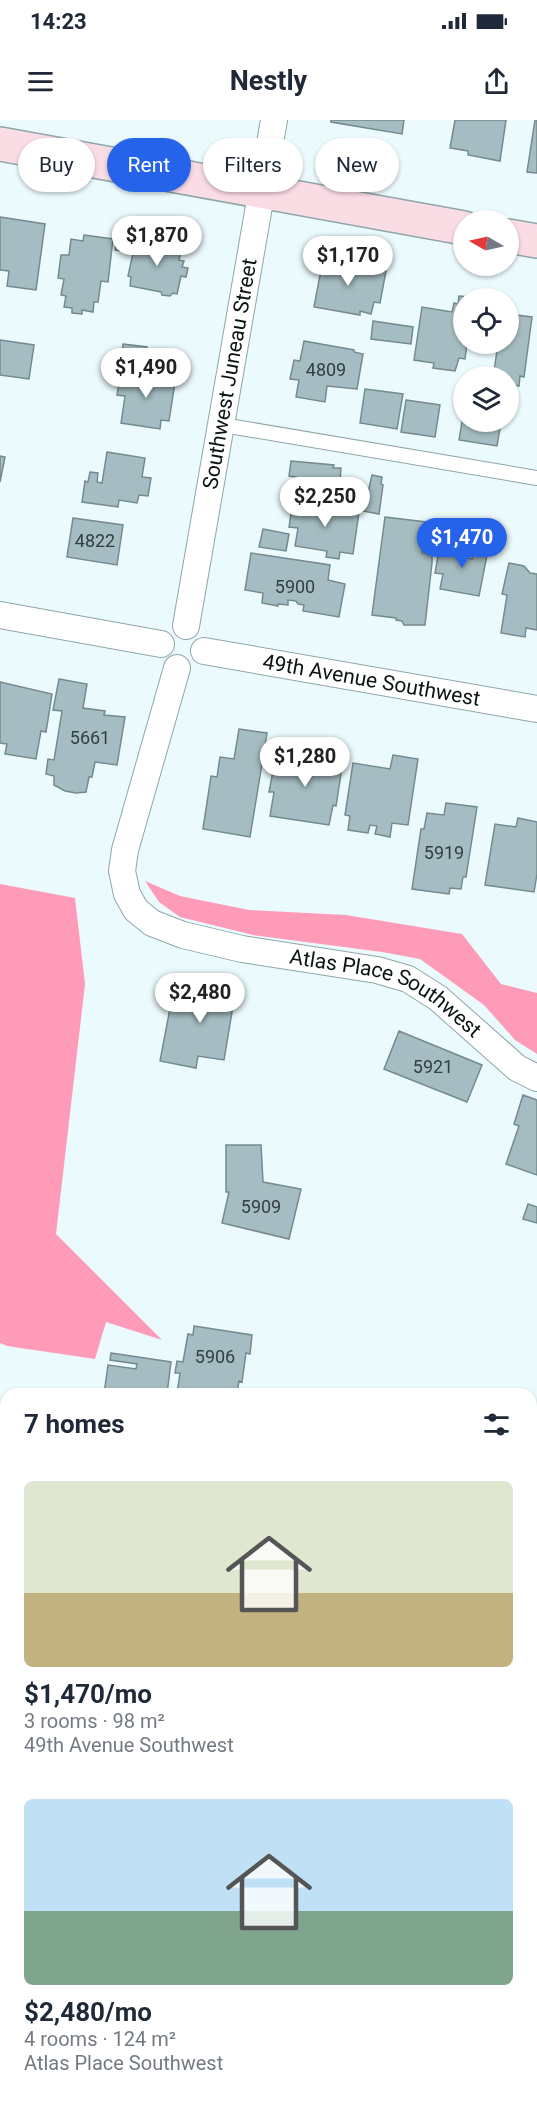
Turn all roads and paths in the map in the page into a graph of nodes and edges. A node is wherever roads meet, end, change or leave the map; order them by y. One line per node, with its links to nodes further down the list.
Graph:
1 (274, 120): 2 (street, Southwest Juneau Street)
2 (271, 138)
3 (0, 144): 4 (street)
4 (203, 181)
5 (263, 192): 6 (street); 9 (street, Southwest Juneau Street)
6 (453, 226)
7 (519, 238): 8 (street)
8 (537, 242)
9 (223, 425): 10 (lane); 12 (street, Southwest Juneau Street)
10 (537, 478)
11 (0, 615): 13 (street)
12 (186, 626): 13 (street); 14 (street)
13 (161, 644): 15 (street)
14 (204, 651): 15 (street); 16 (street, 49th Avenue Southwest)
15 (177, 668): 17 (street, Atlas Place Southwest)
16 (537, 709)
17 (537, 1078)

